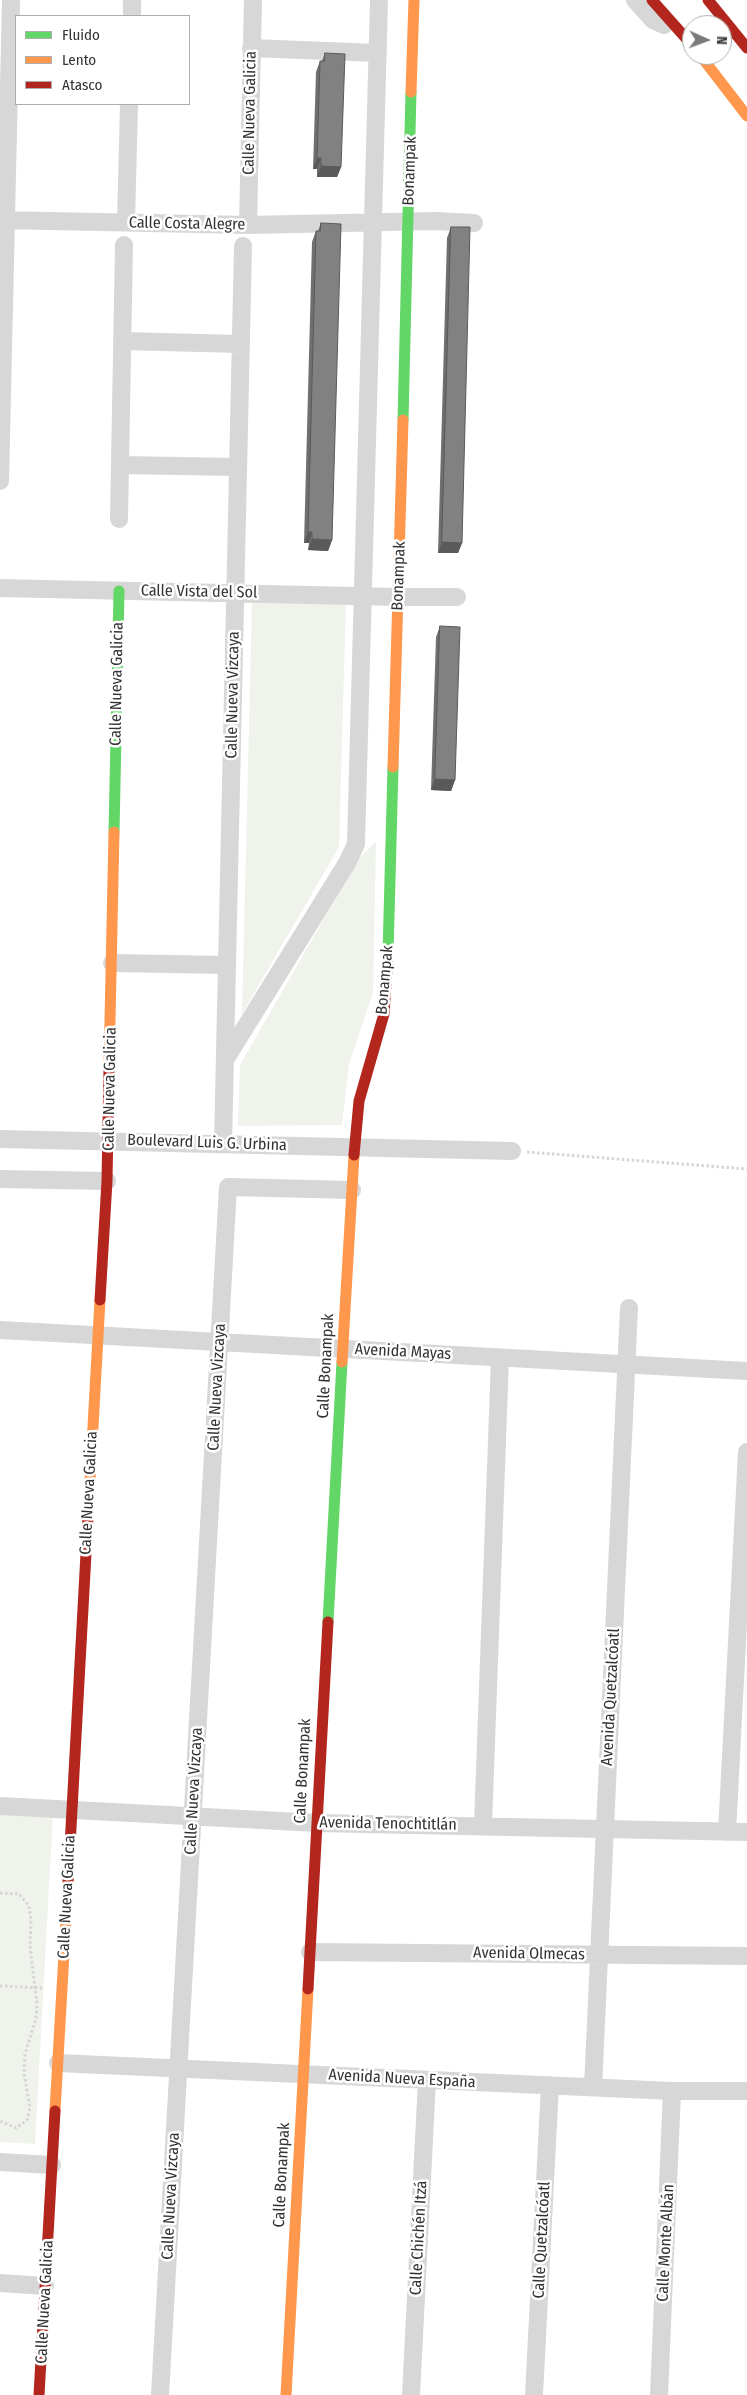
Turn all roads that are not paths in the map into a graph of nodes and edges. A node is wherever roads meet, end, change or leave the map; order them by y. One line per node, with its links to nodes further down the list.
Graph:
1 (10, 0): 18 (street)
2 (132, 0): 9 (street)
3 (253, 0): 12 (street, Calle Nueva Galicia)
4 (380, 0): 14 (street)
5 (414, 0): 20 (street, Bonampak)
6 (635, 0): 10 (street)
7 (652, 0): 10 (street)
8 (708, 0): 13 (street)
9 (132, 15)
10 (678, 27): 11 (street)
11 (682, 32)
12 (251, 48): 14 (street); 23 (street, Calle Nueva Galicia)
13 (747, 48)
14 (378, 53): 21 (street)
15 (708, 65): 17 (street)
16 (129, 105): 19 (street)
17 (747, 116)
18 (3, 220): 19 (street, Calle Costa Alegre); 30 (street)
19 (126, 222): 23 (street, Calle Costa Alegre)
20 (408, 222): 21 (street, Calle Costa Alegre); 22 (street, Calle Costa Alegre); 36 (street, Bonampak)
21 (374, 223): 23 (street, Calle Costa Alegre); 35 (street)
22 (474, 223)
23 (248, 225)
24 (124, 245): 26 (street)
25 (243, 246): 27 (street, Calle Nueva Vizcaya)
26 (122, 341): 27 (street); 28 (street)
27 (241, 344): 29 (street, Calle Nueva Vizcaya)
28 (120, 465): 29 (street); 31 (street)
29 (238, 467): 34 (street, Calle Nueva Vizcaya)
30 (0, 481)
31 (119, 519)
32 (0, 588): 33 (street, Calle Vista del Sol)
33 (119, 590): 34 (street, Calle Vista del Sol); 38 (street, Calle Nueva Galicia)
34 (235, 593): 35 (street, Calle Vista del Sol); 39 (street, Calle Nueva Vizcaya)
35 (363, 596): 36 (street, Calle Vista del Sol); 40 (street)
36 (398, 597): 37 (street, Calle Vista del Sol); 44 (street, Bonampak)
37 (457, 597)
38 (112, 963): 39 (street); 42 (street, Calle Nueva Galicia)
39 (227, 965): 40 (street, Calle Nueva Vizcaya)
40 (225, 1060): 43 (street, Calle Nueva Vizcaya)
41 (0, 1140): 42 (street, Boulevard Luis G. Urbina)
42 (109, 1141): 43 (street, Boulevard Luis G. Urbina); 47 (street, Calle Nueva Galicia)
43 (224, 1144): 44 (street, Boulevard Luis G. Urbina)
44 (354, 1148): 45 (street, Boulevard Luis G. Urbina); 48 (street, Calle Bonampak)
45 (512, 1151)
46 (0, 1179): 47 (street)
47 (107, 1182): 51 (street, Calle Nueva Galicia)
48 (352, 1190): 52 (street, Calle Nueva Vizcaya); 53 (street, Calle Bonampak)
49 (629, 1308): 55 (street, Avenida Quetzalcóatl)
50 (0, 1330): 51 (street, Avenida Mayas)
51 (98, 1335): 52 (street, Avenida Mayas); 59 (street, Calle Nueva Galicia)
52 (219, 1342): 53 (street, Avenida Mayas); 60 (street, Calle Nueva Vizcaya)
53 (343, 1348): 54 (street, Avenida Mayas); 61 (street, Calle Bonampak)
54 (500, 1358): 55 (street, Avenida Mayas); 62 (street)
55 (627, 1364): 56 (street, Avenida Mayas); 63 (street, Avenida Quetzalcóatl)
56 (747, 1371)
57 (747, 1452): 64 (street)
58 (0, 1806): 59 (street, Avenida Tenochtitlán)
59 (71, 1810): 60 (street, Avenida Tenochtitlán); 69 (street, Calle Nueva Galicia)
60 (192, 1817): 61 (street, Avenida Tenochtitlán); 70 (street, Calle Nueva Vizcaya)
61 (317, 1823): 62 (street, Avenida Tenochtitlán); 66 (street, Calle Bonampak)
62 (483, 1825): 63 (street, Avenida Tenochtitlán)
63 (605, 1829): 64 (street, Avenida Tenochtitlán); 67 (street, Avenida Quetzalcóatl)
64 (727, 1832): 65 (street, Avenida Tenochtitlán)
65 (747, 1832)
66 (310, 1952): 67 (street, Avenida Olmecas); 71 (street, Calle Bonampak)
67 (599, 1955): 68 (street, Avenida Olmecas); 74 (street, Avenida Quetzalcóatl)
68 (747, 1956)
69 (58, 2063): 70 (street, Avenida Nueva España); 78 (street, Calle Nueva Galicia)
70 (178, 2068): 71 (street, Avenida Nueva España); 82 (street, Calle Nueva Vizcaya)
71 (303, 2074): 72 (street, Avenida Nueva España); 83 (street, Calle Bonampak)
72 (427, 2080): 73 (street, Avenida Nueva España); 84 (street, Calle Chichén Itzá)
73 (550, 2085): 74 (street, Avenida Nueva España); 85 (street, Calle Quetzalcóatl)
74 (593, 2087): 75 (street, Avenida Nueva España)
75 (672, 2091): 76 (street, Avenida Nueva España); 86 (street, Calle Monte Albán)
76 (747, 2092)
77 (0, 2162): 78 (street)
78 (52, 2165): 80 (street, Calle Nueva Galicia)
79 (0, 2283): 80 (street)
80 (46, 2286): 81 (street, Calle Nueva Galicia)
81 (39, 2395)
82 (160, 2395)
83 (286, 2395)
84 (412, 2395)
85 (534, 2395)
86 (659, 2395)

